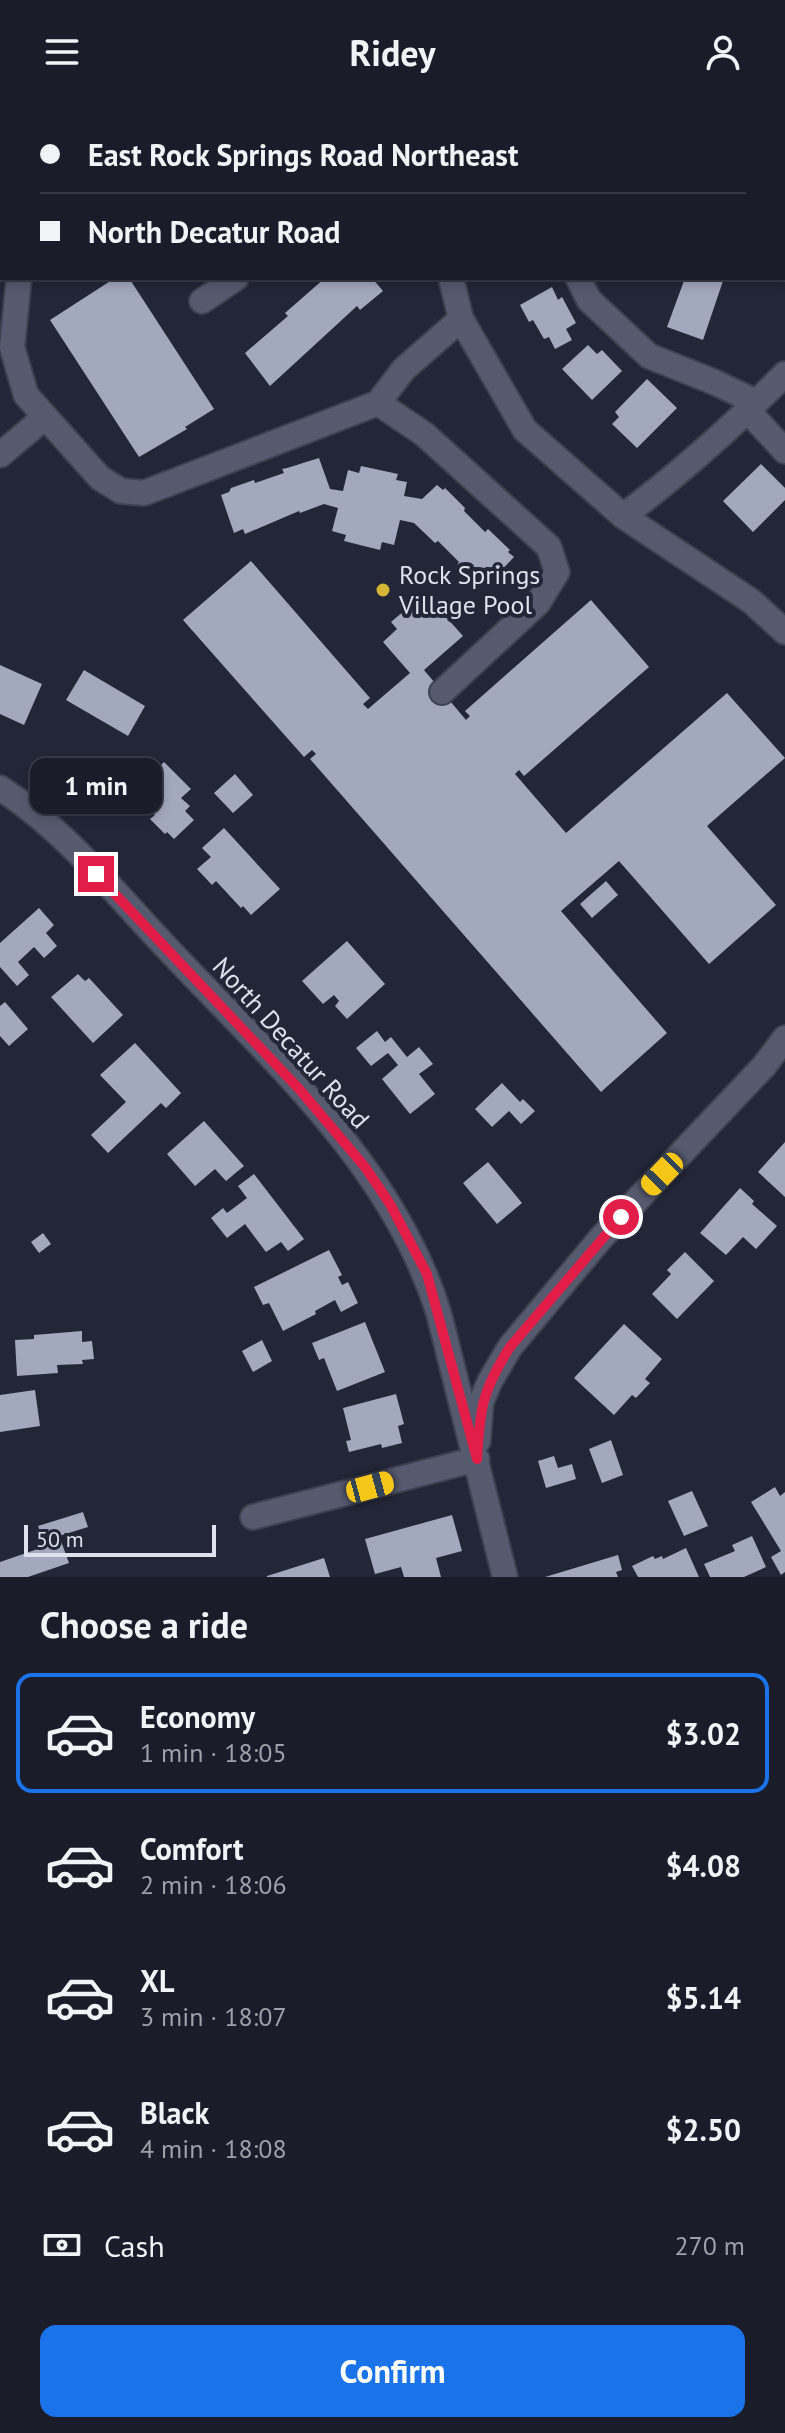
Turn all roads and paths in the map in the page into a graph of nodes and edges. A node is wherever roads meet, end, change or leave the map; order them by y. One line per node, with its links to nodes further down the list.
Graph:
1 (19, 280): 10 (street)
2 (233, 280): 5 (street)
3 (451, 280): 6 (street)
4 (579, 280): 9 (street)
5 (202, 301)
6 (461, 319): 8 (street); 13 (street)
7 (785, 374): 9 (street)
8 (378, 403): 10 (street); 15 (street)
9 (752, 407): 11 (street); 13 (street)
10 (45, 417): 12 (street)
11 (785, 451)
12 (0, 455)
13 (623, 516): 14 (street)
14 (785, 632)
15 (442, 692)
16 (0, 788): 18 (street, North Decatur Road)
17 (785, 1038): 18 (street)
18 (477, 1459): 19 (street); 20 (street, North Decatur Road)
19 (253, 1517)
20 (505, 1577)

